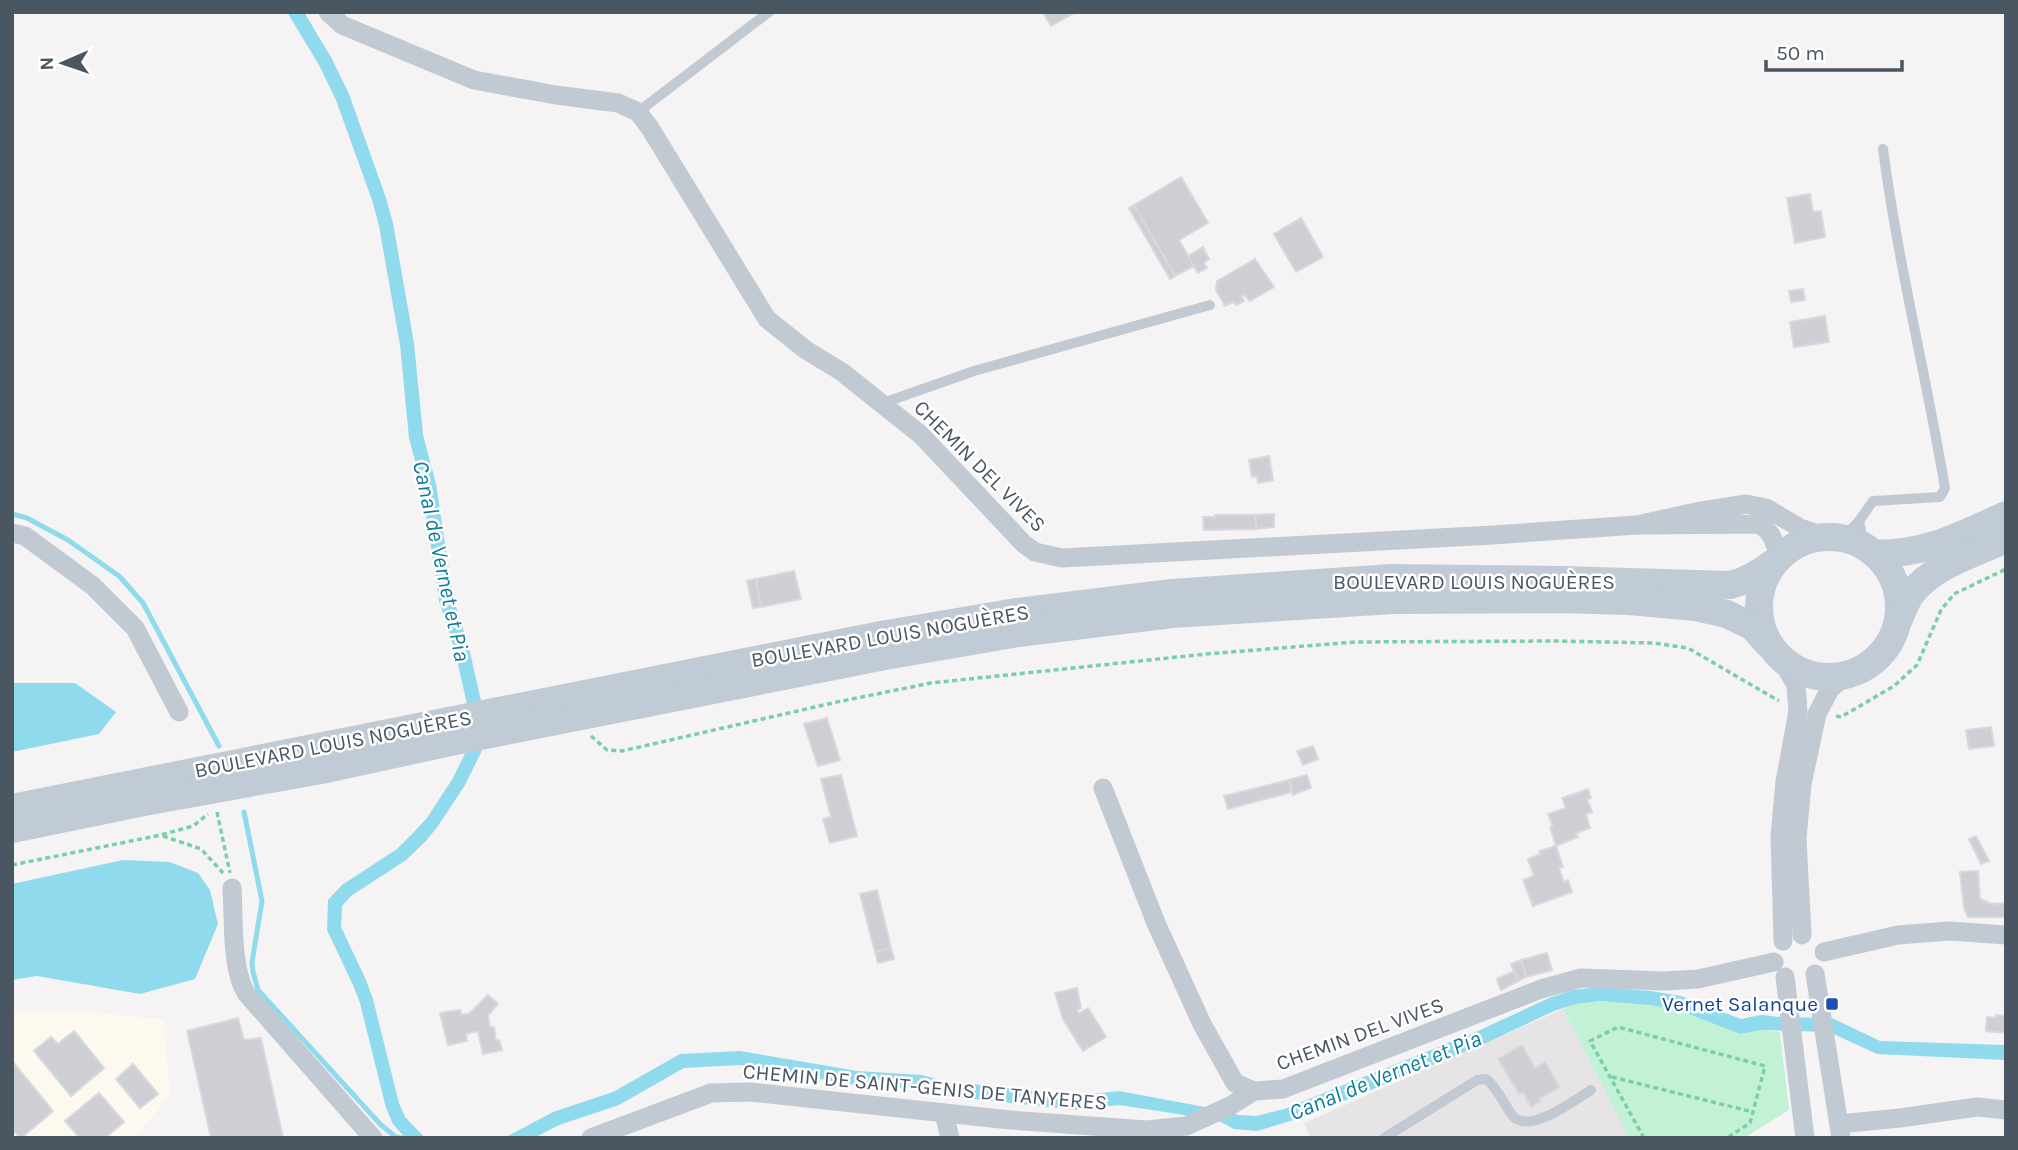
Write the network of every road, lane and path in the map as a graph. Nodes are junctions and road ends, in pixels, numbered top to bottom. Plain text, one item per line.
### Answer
1 (328, 12) edge
2 (769, 12) edge
3 (638, 112) junction
4 (1883, 149) dead end
5 (1210, 304) dead end
6 (883, 403) junction
7 (2006, 516) edge
8 (1637, 525) junction
9 (12, 533) edge
10 (1853, 539) junction
11 (2006, 539) edge
12 (1777, 559) junction
13 (2006, 569) edge
14 (1899, 618) junction
15 (1775, 652) junction
16 (1846, 676) junction
17 (178, 712) dead end
18 (1807, 712) junction
19 (504, 721) junction
20 (458, 730) junction
21 (590, 735) dead end
22 (1102, 788) dead end
23 (216, 807) dead end
24 (12, 808) edge
25 (12, 829) edge
26 (161, 835) dead end
27 (232, 886) junction
28 (1802, 935) junction
29 (2006, 935) edge
30 (1783, 941) junction
31 (1824, 952) junction
32 (1779, 970) junction
33 (1817, 983) junction
34 (1610, 1077) junction
35 (1591, 1090) dead end
36 (1254, 1091) junction
37 (2006, 1110) edge
38 (1753, 1112) junction
39 (944, 1113) junction
40 (1840, 1131) edge
41 (373, 1138) edge
42 (591, 1138) edge
43 (950, 1138) edge
44 (1384, 1138) edge
45 (1644, 1138) edge
46 (1727, 1138) edge
47 (1805, 1138) edge

1 - 3 street
2 - 3 lane
3 - 6 street, CHEMIN DEL VIVES
4 - 10 lane
5 - 6 lane
6 - 8 street, CHEMIN DEL VIVES
7 - 10 main road
8 - 10 street, CHEMIN DEL VIVES
8 - 12 street, CHEMIN DEL VIVES
9 - 17 street
10 - 12 main road
10 - 14 main road
11 - 14 main road
12 - 15 main road
12 - 19 main road, BOULEVARD LOUIS NOGUÈRES
13 - 18 path
14 - 16 main road
15 - 16 main road
15 - 18 street
15 - 19 main road, BOULEVARD LOUIS NOGUÈRES
16 - 18 street
18 - 21 path
18 - 28 street
18 - 30 street
19 - 20 main road, BOULEVARD LOUIS NOGUÈRES
20 - 24 main road, BOULEVARD LOUIS NOGUÈRES
20 - 25 main road, BOULEVARD LOUIS NOGUÈRES
22 - 36 street, CHEMIN DEL VIVES
23 - 27 path
26 - 27 path
27 - 41 street
28 - 30 street
28 - 31 street
29 - 31 street
30 - 32 street
31 - 33 street
32 - 33 street
32 - 36 street, CHEMIN DEL VIVES
32 - 47 street
33 - 40 street
34 - 38 path
34 - 38 path
34 - 45 path
35 - 44 lane
36 - 39 street, CHEMIN DE SAINT-GENIS DE TANYERES
37 - 40 street
38 - 46 path
39 - 42 street, CHEMIN DE SAINT-GENIS DE TANYERES
39 - 43 street

